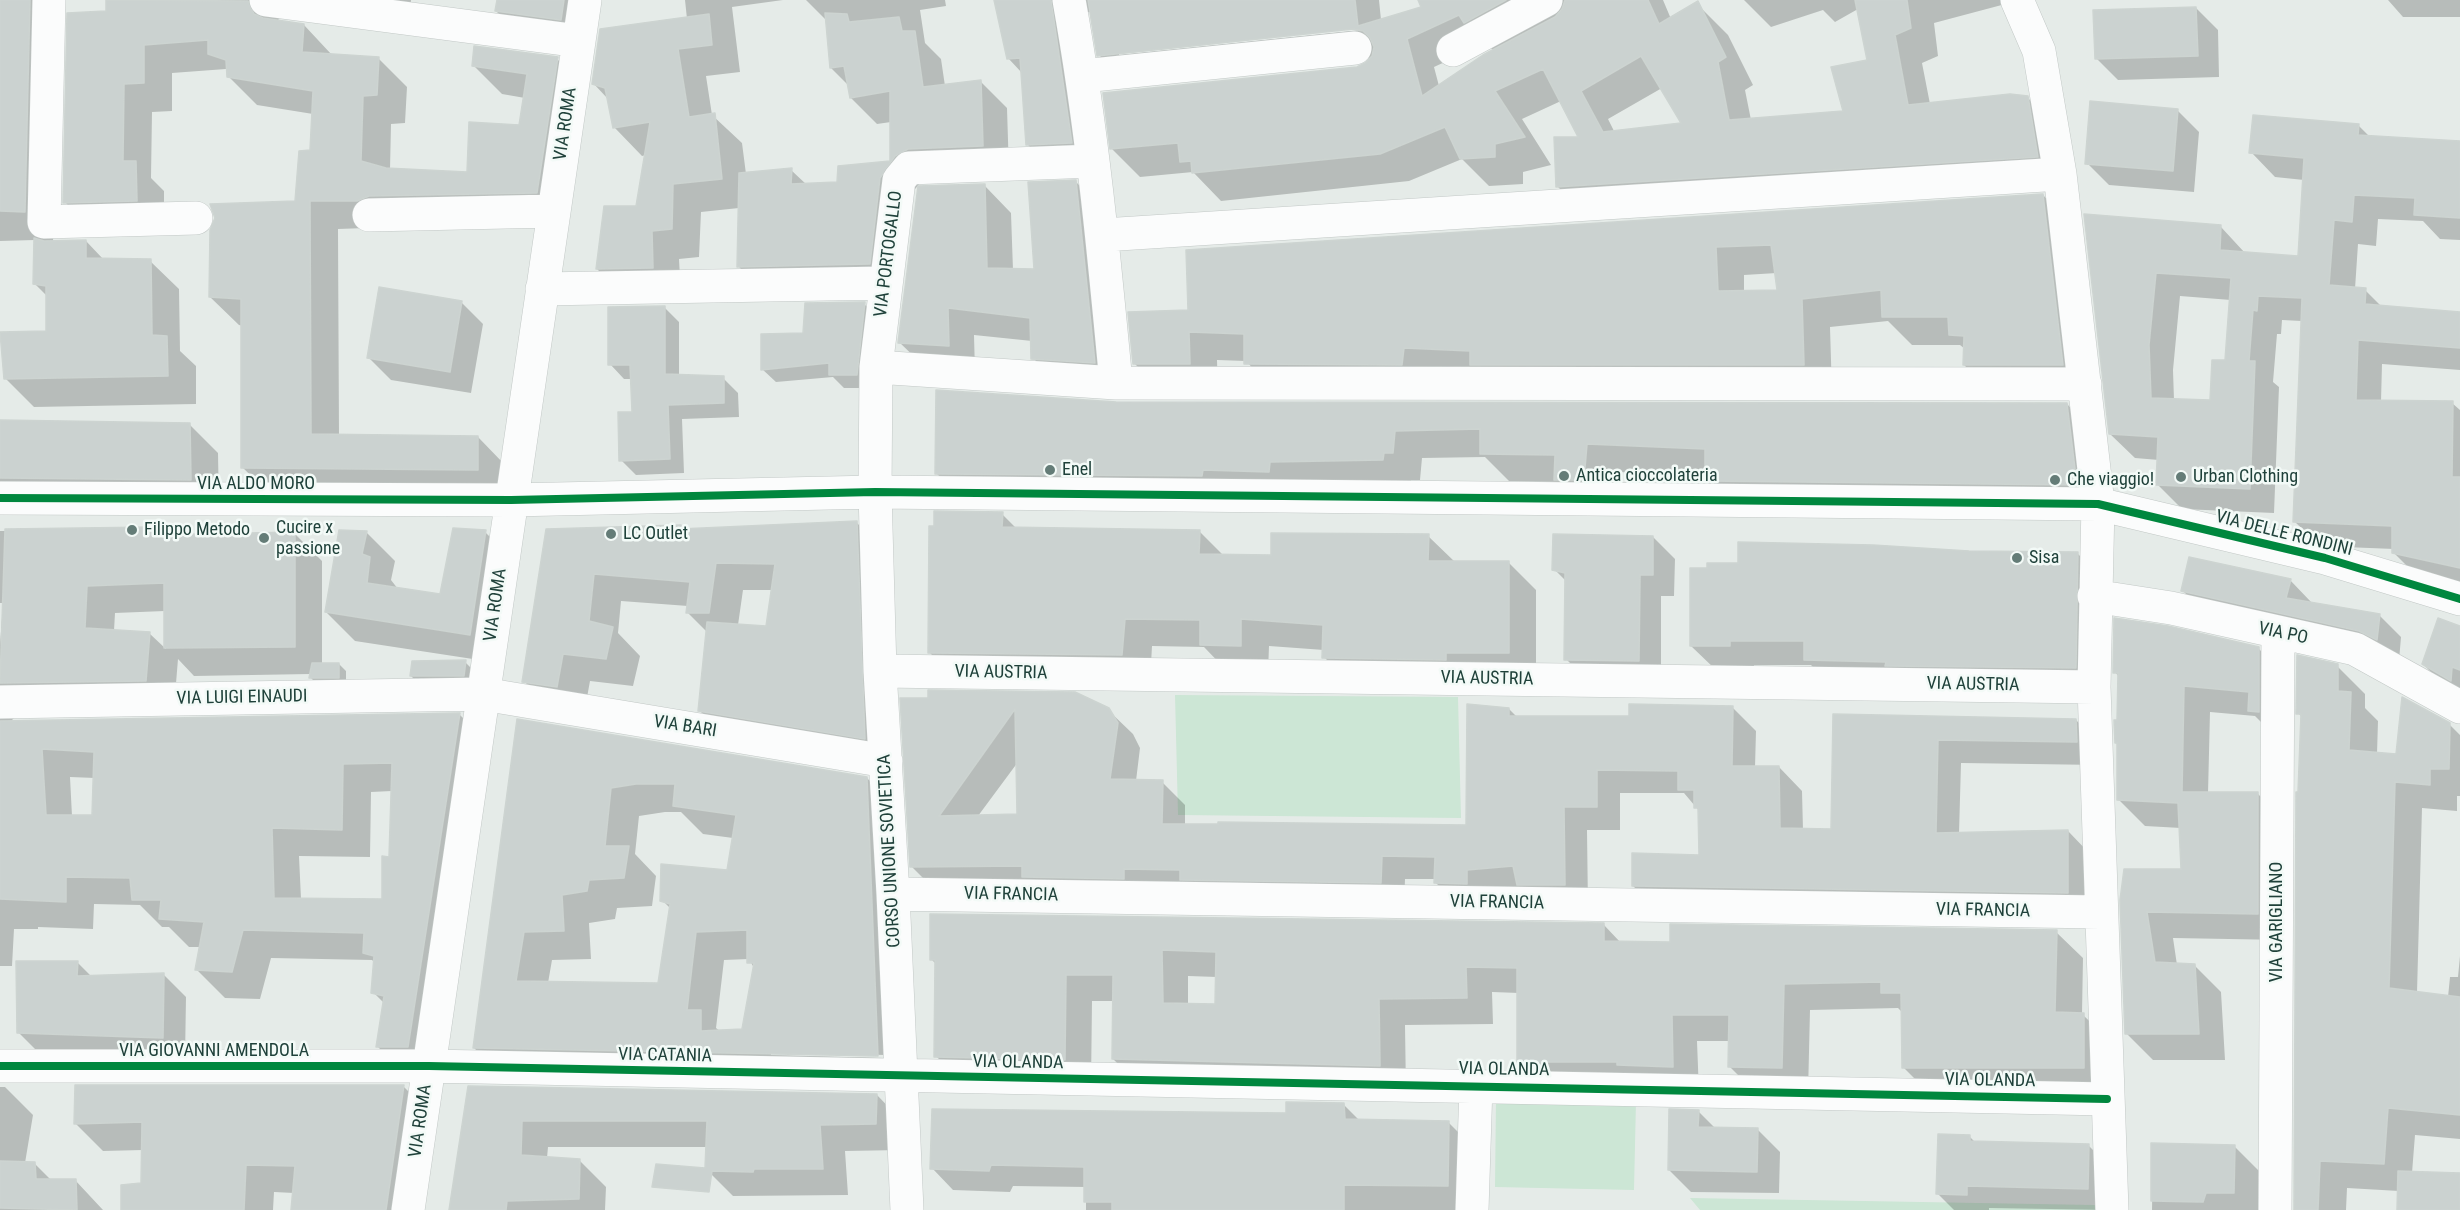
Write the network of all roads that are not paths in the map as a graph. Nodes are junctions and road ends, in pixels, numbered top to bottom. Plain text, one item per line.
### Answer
1 (49, 0) edge
2 (266, 0) edge
3 (585, 0) edge
4 (1069, 0) edge
5 (1546, 0) edge
6 (2018, 0) edge
7 (579, 41) junction
8 (1355, 48) dead end
9 (1453, 50) dead end
10 (1083, 76) junction
11 (1094, 161) junction
12 (2060, 174) junction
13 (554, 211) junction
14 (369, 215) dead end
15 (196, 218) dead end
16 (1102, 235) junction
17 (884, 284) junction
18 (543, 289) junction
19 (876, 367) junction
20 (1116, 383) junction
21 (2085, 384) junction
22 (875, 492) junction
23 (0, 498) edge
24 (511, 500) junction
25 (2098, 504) junction
26 (2094, 596) junction
27 (2460, 599) edge
28 (2278, 634) junction
29 (880, 671) junction
30 (2094, 687) junction
31 (483, 694) junction
32 (0, 702) edge
33 (2460, 707) edge
34 (886, 761) junction
35 (893, 894) junction
36 (2100, 912) junction
37 (0, 1066) edge
38 (429, 1066) junction
39 (900, 1076) junction
40 (1476, 1085) junction
41 (2108, 1099) junction
42 (408, 1210) edge
43 (907, 1210) edge
44 (1472, 1210) edge
45 (2112, 1210) edge
46 (2275, 1210) edge

1 - 15 street
2 - 7 street
3 - 7 street, VIA ROMA
4 - 10 street
5 - 9 street
6 - 12 street
7 - 13 street, VIA ROMA
8 - 10 street
10 - 11 street
11 - 16 street
11 - 17 street, VIA PORTOGALLO
12 - 16 street
12 - 21 street
13 - 14 street
13 - 18 street, VIA ROMA
16 - 20 street
17 - 18 street
17 - 19 street, VIA PORTOGALLO
18 - 24 street, VIA ROMA
19 - 20 street
19 - 22 street, VIA PORTOGALLO
20 - 21 street
21 - 25 street
22 - 24 street, VIA ALDO MORO
22 - 25 street, VIA DELLE RONDINI
22 - 29 street, CORSO UNIONE SOVIETICA
23 - 24 street, VIA ALDO MORO
24 - 31 street, VIA ROMA
25 - 26 street
25 - 27 street, VIA DELLE RONDINI
26 - 28 street, VIA PO
26 - 30 street
28 - 33 street, VIA PO
28 - 46 street, VIA GARIGLIANO
29 - 30 street, VIA AUSTRIA
29 - 34 street, CORSO UNIONE SOVIETICA
30 - 36 street
31 - 32 street, VIA LUIGI EINAUDI
31 - 34 street, VIA BARI
31 - 38 street, VIA ROMA
34 - 35 street, CORSO UNIONE SOVIETICA
35 - 36 street, VIA FRANCIA
35 - 39 street, CORSO UNIONE SOVIETICA
36 - 41 street
37 - 38 street, VIA GIOVANNI AMENDOLA
38 - 39 street, VIA CATANIA
38 - 42 street, VIA ROMA
39 - 40 street, VIA OLANDA
39 - 43 street, CORSO UNIONE SOVIETICA
40 - 41 street, VIA OLANDA
40 - 44 street
41 - 45 street

